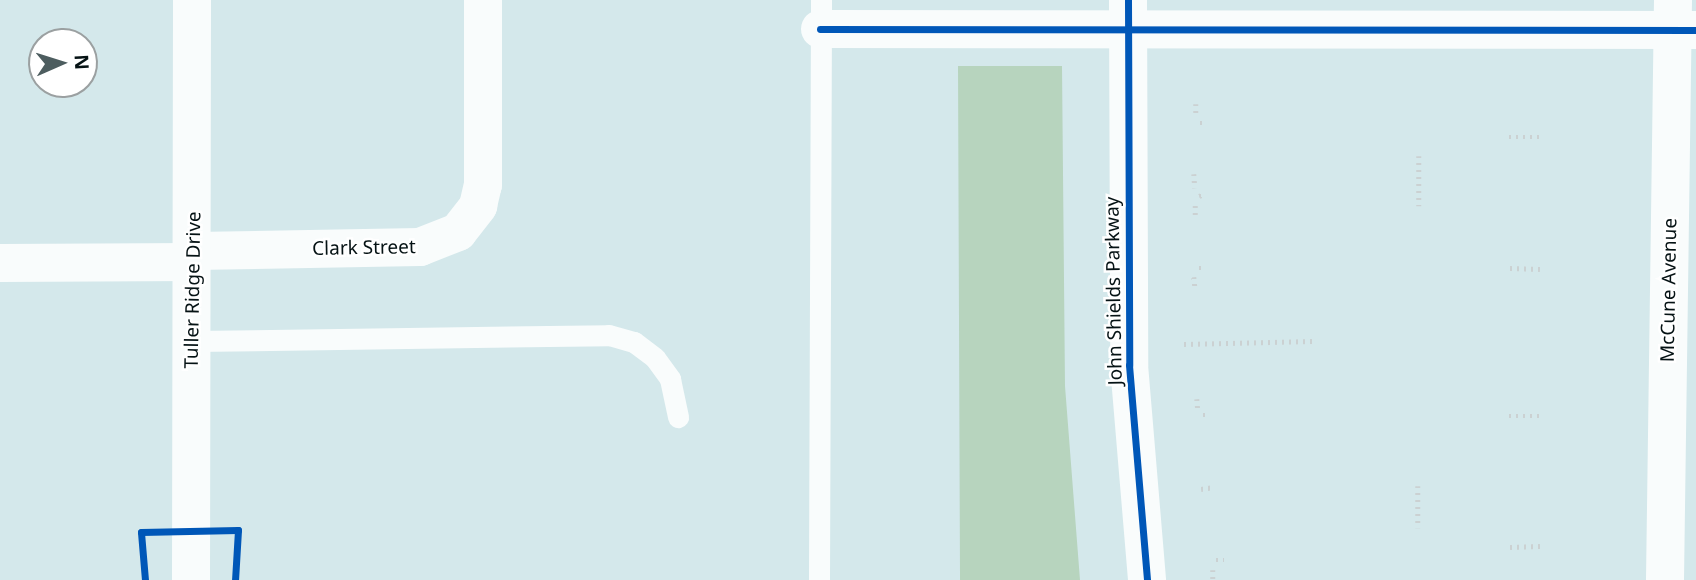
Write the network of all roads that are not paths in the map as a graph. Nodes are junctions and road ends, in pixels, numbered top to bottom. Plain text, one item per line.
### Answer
1 (192, 0) edge
2 (483, 0) edge
3 (1128, 14) edge
4 (820, 15) edge
5 (1680, 20) edge
6 (194, 257) junction
7 (0, 263) edge
8 (193, 341) junction
9 (678, 416) dead end
10 (191, 580) edge
11 (819, 580) edge
12 (1147, 580) edge
13 (1665, 580) edge

1 - 6 street, Tuller Ridge Drive
2 - 6 street, Clark Street
3 - 4 street
3 - 5 street
3 - 12 street, John Shields Parkway
4 - 11 lane
5 - 13 street, McCune Avenue
6 - 7 street, Clark Street
6 - 8 street, Tuller Ridge Drive
8 - 9 lane
8 - 10 street, Tuller Ridge Drive

